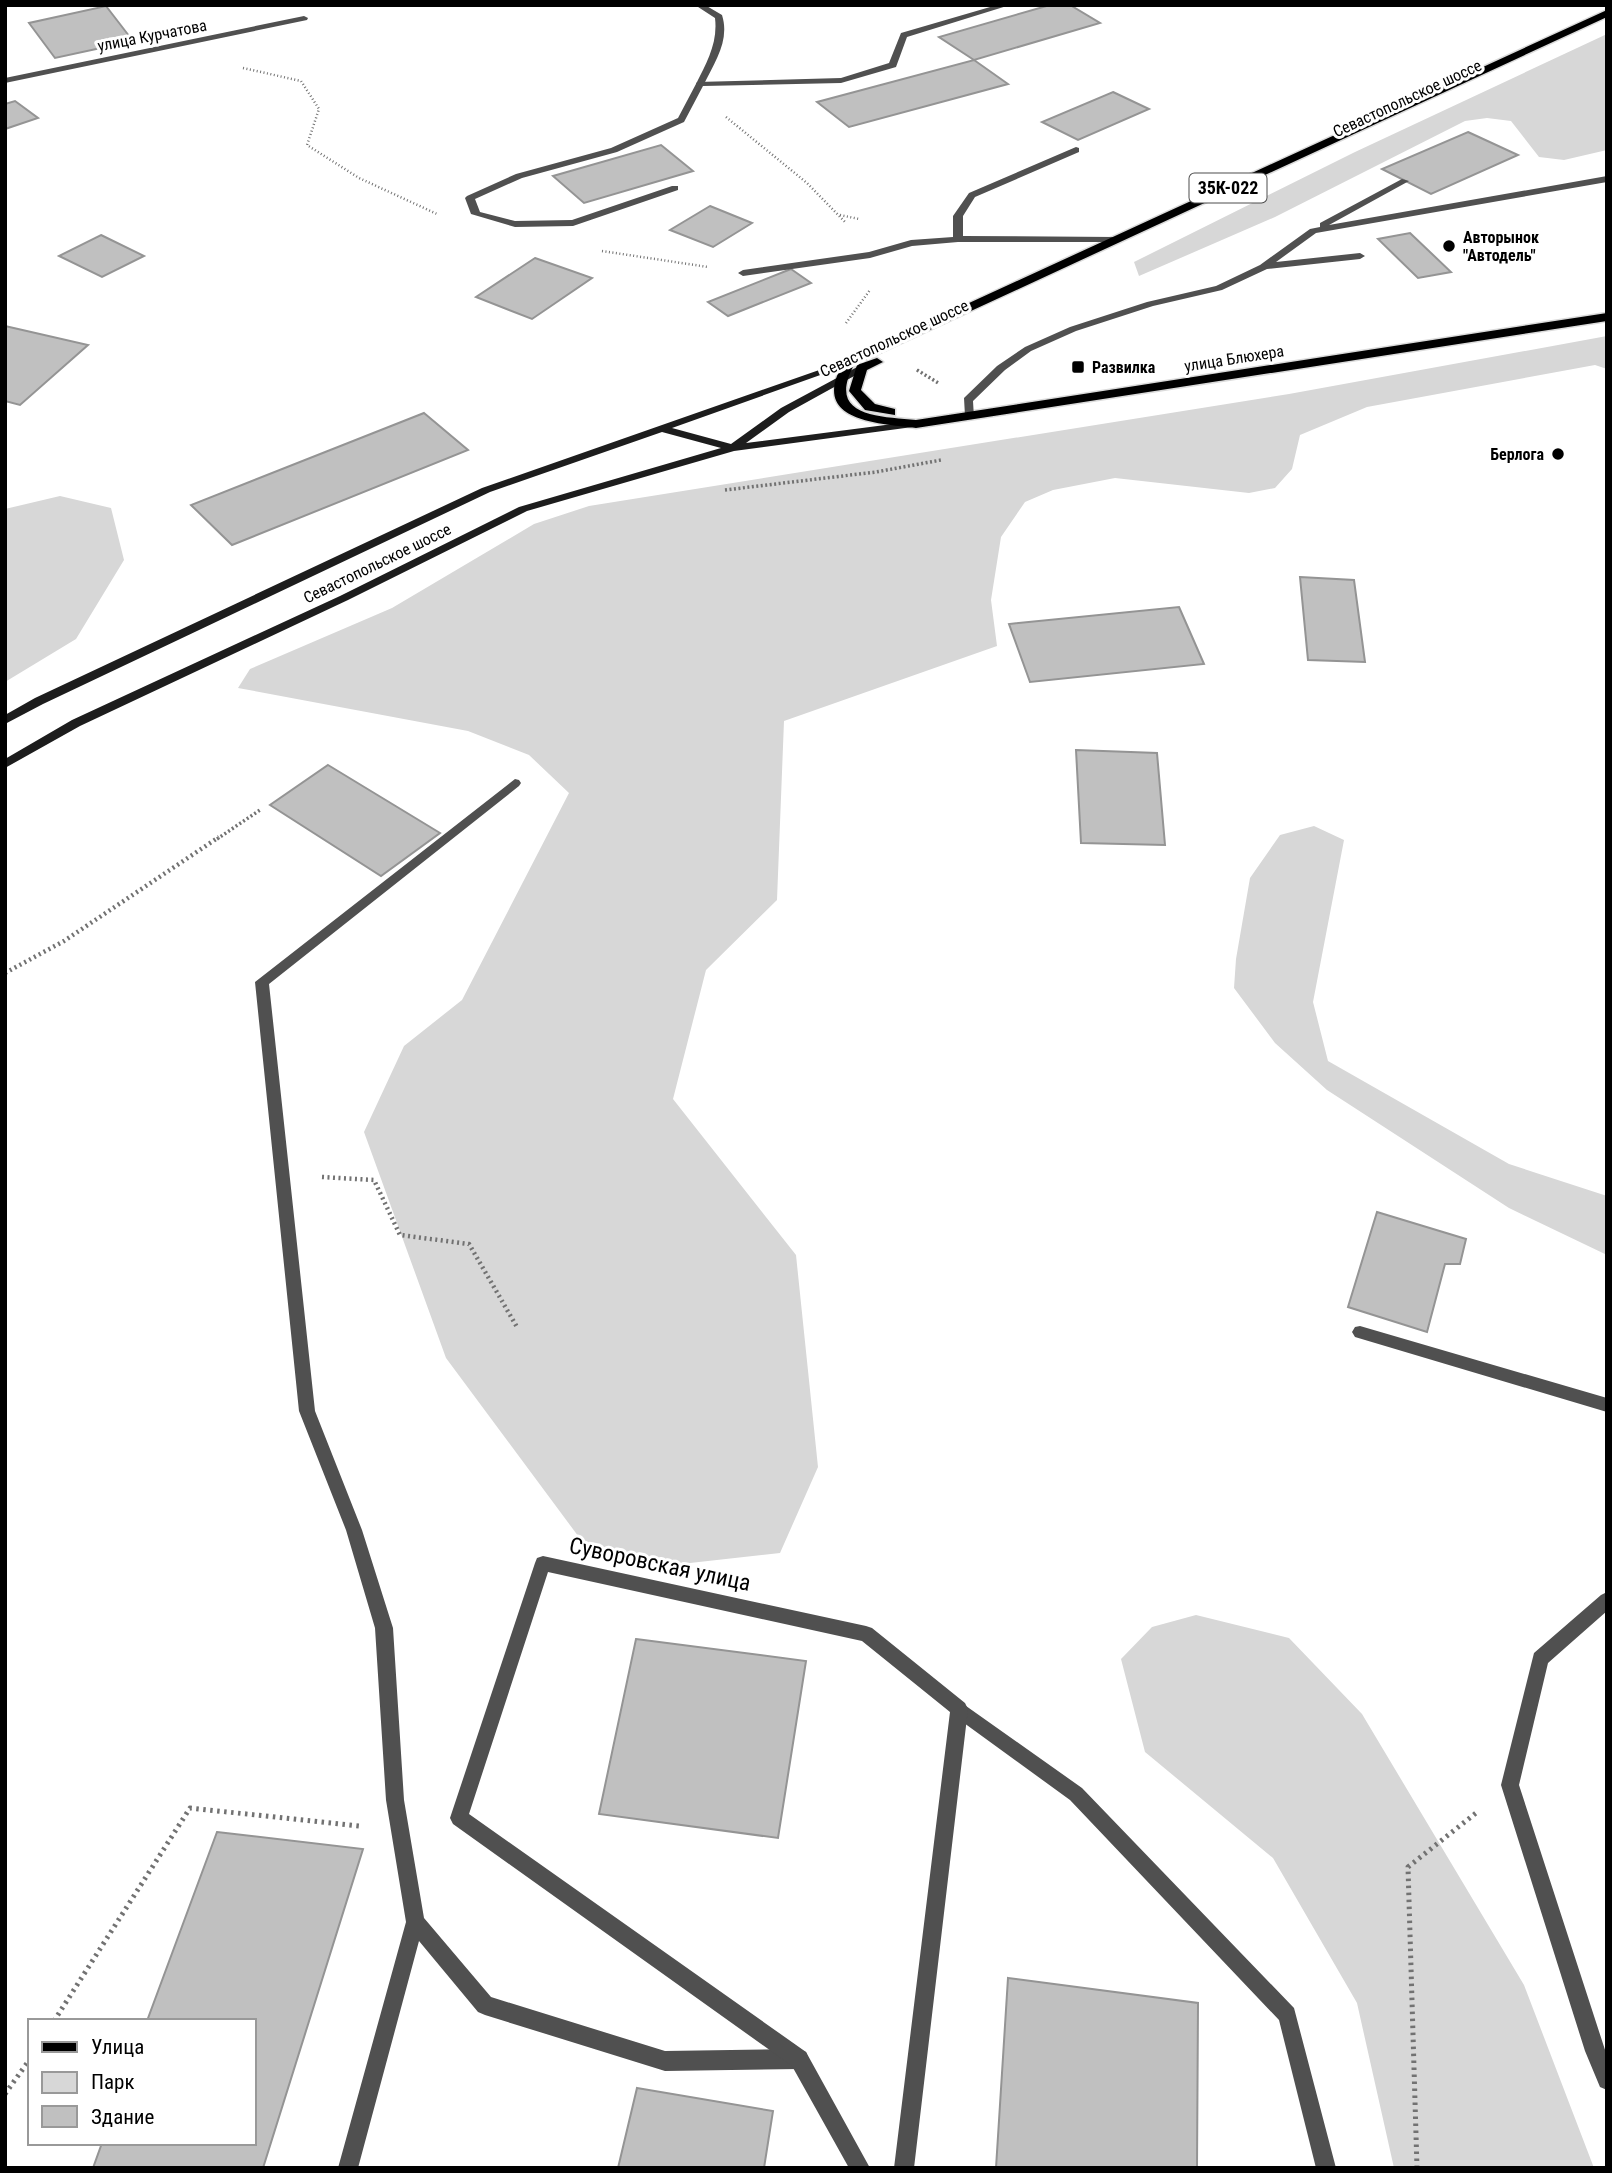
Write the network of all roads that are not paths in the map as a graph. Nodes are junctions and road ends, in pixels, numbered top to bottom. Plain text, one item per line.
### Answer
1 (699, 5) edge
2 (1006, 5) edge
3 (1607, 13) edge
4 (304, 18) dead end
5 (1607, 22) edge
6 (5, 80) edge
7 (700, 83) junction
8 (1076, 150) dead end
9 (1607, 179) edge
10 (1405, 181) dead end
11 (675, 188) dead end
12 (1313, 231) junction
13 (958, 239) junction
14 (1115, 240) junction
15 (1360, 256) dead end
16 (1264, 267) junction
17 (743, 273) road end
18 (1607, 317) edge
19 (855, 366) junction
20 (841, 379) junction
21 (971, 416) junction
22 (945, 420) junction
23 (916, 424) junction
24 (659, 428) junction
25 (733, 448) junction
26 (5, 720) edge
27 (5, 764) edge
28 (515, 783) dead end
29 (1360, 1332) dead end
30 (1607, 1405) edge
31 (1607, 1600) edge
32 (959, 1709) junction
33 (415, 1922) junction
34 (799, 2059) junction
35 (1607, 2080) edge
36 (348, 2168) edge
37 (860, 2168) edge
38 (904, 2168) edge
39 (1326, 2168) edge

1 - 7 street
2 - 7 street
3 - 14 main road, Севастопольское шоссе / 35К-022
4 - 6 street, улица Курчатова
5 - 19 main road, Севастопольское шоссе / 35К-022
7 - 11 street
8 - 13 street
9 - 12 street
10 - 12 street
12 - 16 street
13 - 14 street
13 - 17 street
14 - 19 main road, Севастопольское шоссе / 35К-022
15 - 16 street
16 - 21 street
18 - 21 main road, улица Блюхера
19 - 20 main road
19 - 22 main road
19 - 24 main road, Севастопольское шоссе / 35К-022
20 - 23 main road
20 - 25 main road, Севастопольское шоссе
21 - 22 main road, улица Блюхера
22 - 23 main road, улица Блюхера
23 - 25 main road, улица Блюхера
24 - 25 main road, улица Блюхера
24 - 26 main road, Севастопольское шоссе / 35К-022
25 - 27 main road, Севастопольское шоссе
28 - 33 street
29 - 30 street
31 - 35 street
32 - 34 street, Суворовская улица
32 - 38 street
32 - 39 street
33 - 34 street
33 - 36 street
34 - 37 street, Суворовская улица

